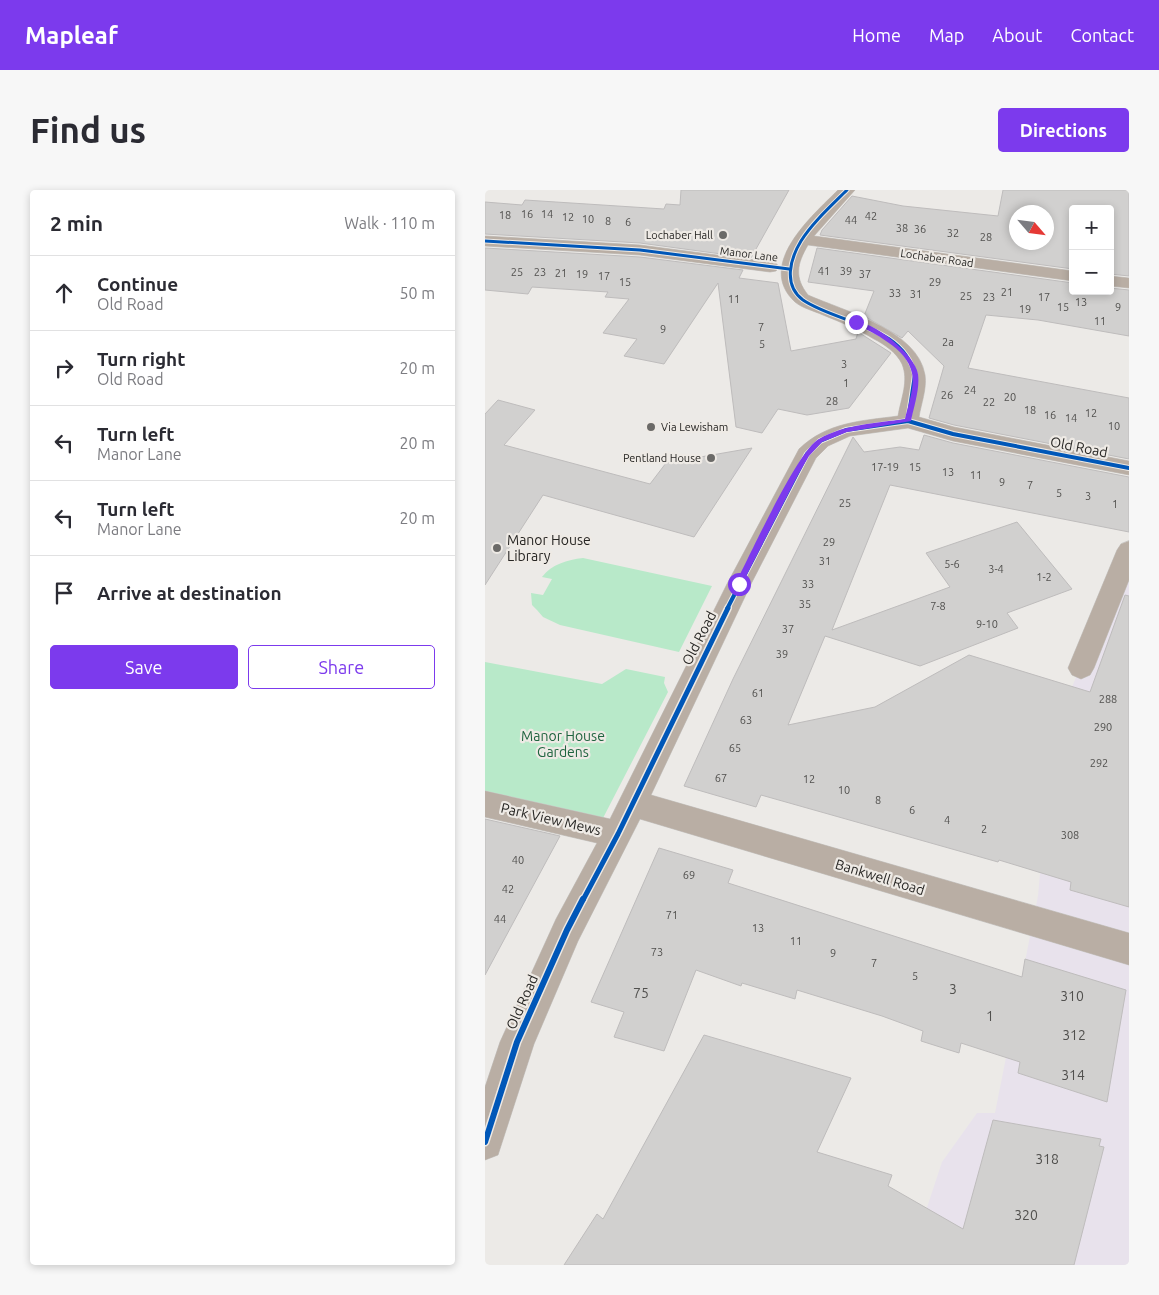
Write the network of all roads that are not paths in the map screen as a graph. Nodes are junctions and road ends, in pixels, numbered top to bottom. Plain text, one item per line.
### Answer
1 (847, 190) edge
2 (802, 239) junction
3 (485, 241) edge
4 (770, 267) dead end
5 (1069, 275) edge
6 (1114, 281) edge
7 (1129, 283) edge
8 (908, 421) junction
9 (1129, 468) edge
10 (1129, 550) edge
11 (1081, 668) dead end
12 (632, 803) junction
13 (485, 804) edge
14 (618, 834) junction
15 (1129, 949) edge
16 (485, 1142) edge

1 - 2 street
2 - 5 street, Lochaber Road
2 - 8 street, Manor Lane
3 - 4 street, Manor Lane
6 - 7 street
8 - 9 street, Old Road
8 - 12 street, Old Road
10 - 11 street
12 - 14 street, Old Road
12 - 15 street, Bankwell Road
13 - 14 street, Park View Mews
14 - 16 street, Old Road

